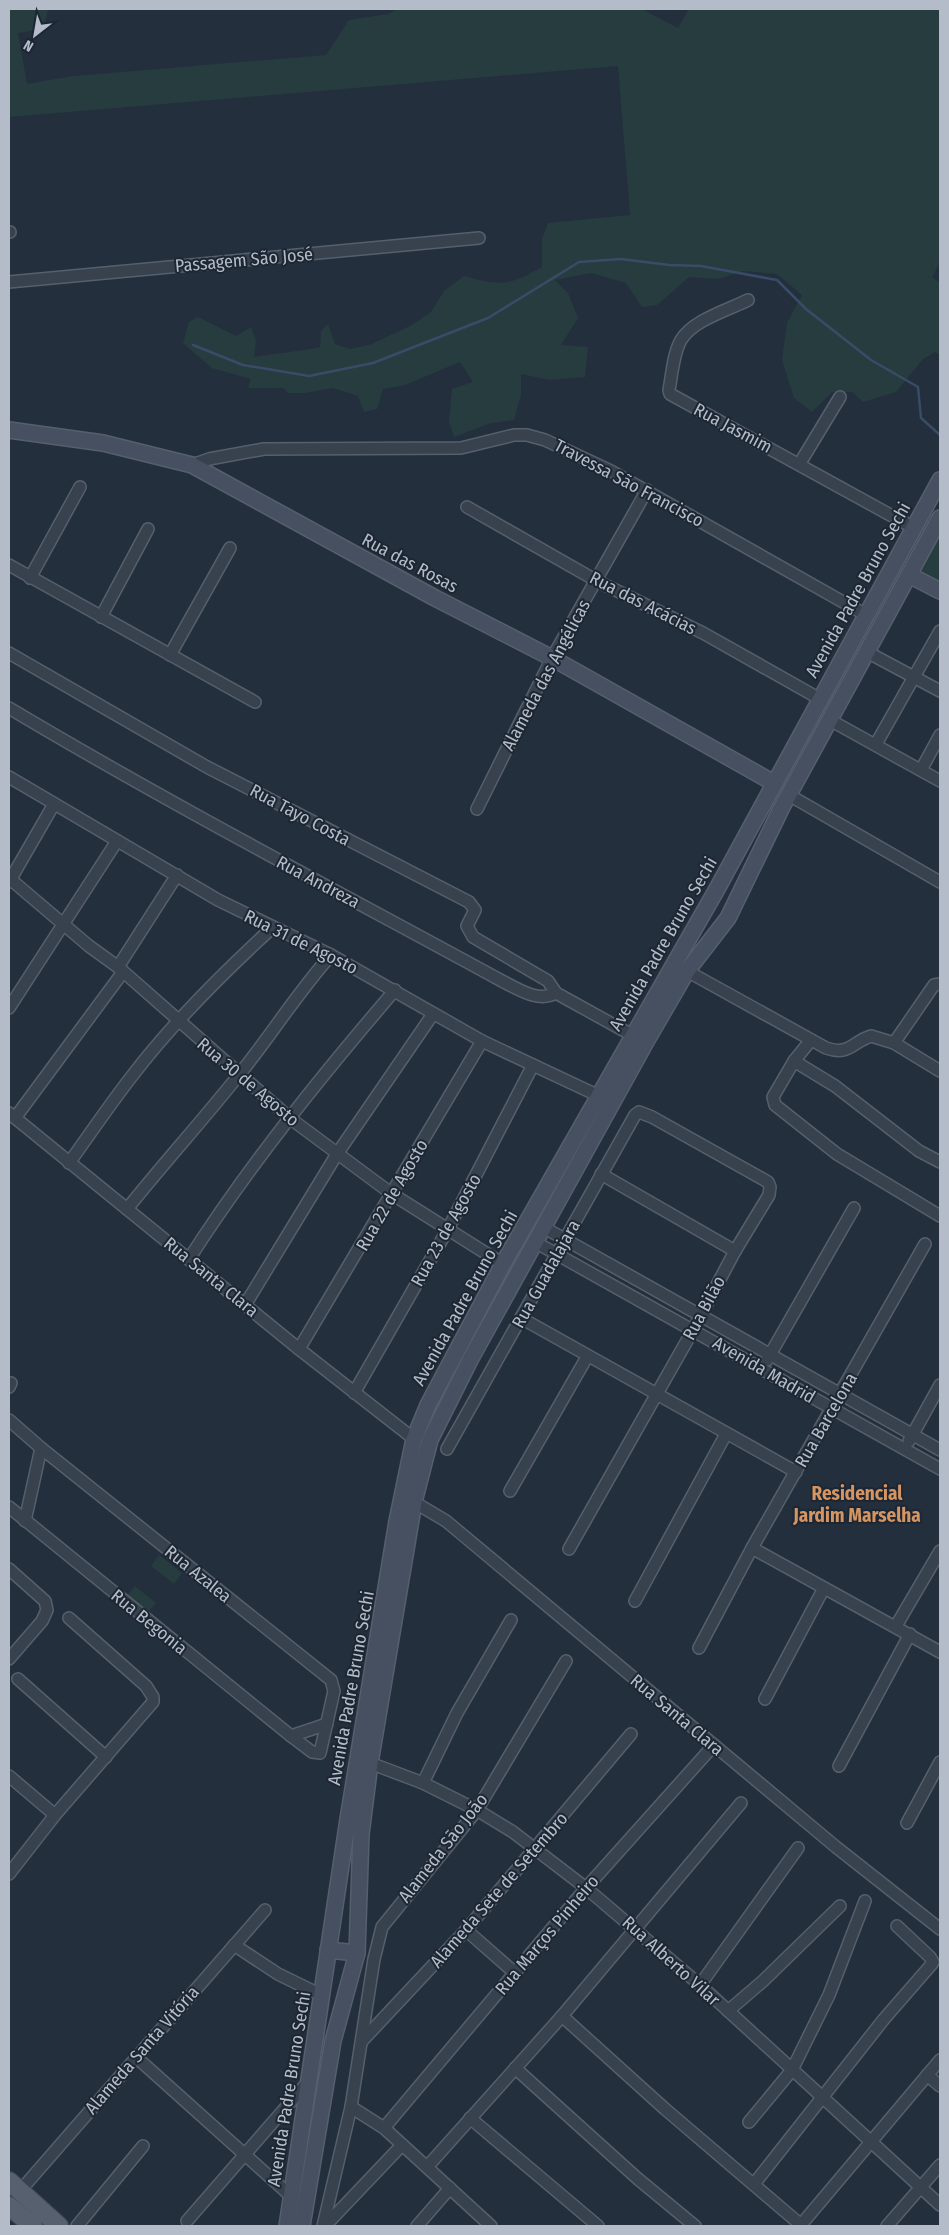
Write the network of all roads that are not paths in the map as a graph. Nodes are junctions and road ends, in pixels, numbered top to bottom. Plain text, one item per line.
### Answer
1 (479, 238) dead end
2 (9, 282) edge
3 (748, 300) dead end
4 (840, 397) dead end
5 (9, 430) edge
6 (800, 464) junction
7 (192, 465) junction
8 (940, 480) edge
9 (80, 487) dead end
10 (647, 490) junction
11 (467, 507) dead end
12 (940, 518) edge
13 (914, 528) junction
14 (148, 529) dead end
15 (230, 548) dead end
16 (9, 565) edge
17 (909, 575) junction
18 (30, 578) junction
19 (597, 581) junction
20 (940, 591) edge
21 (866, 615) junction
22 (101, 617) junction
23 (940, 631) edge
24 (867, 652) junction
25 (9, 654) edge
26 (170, 655) junction
27 (552, 658) junction
28 (916, 677) junction
29 (940, 691) edge
30 (820, 699) junction
31 (255, 702) dead end
32 (9, 708) edge
33 (830, 720) junction
34 (940, 735) edge
35 (876, 744) junction
36 (921, 770) junction
37 (9, 776) edge
38 (940, 781) edge
39 (774, 783) junction
40 (789, 795) junction
41 (54, 804) junction
42 (477, 809) dead end
43 (117, 841) junction
44 (177, 875) junction
45 (9, 880) edge
46 (940, 882) edge
47 (717, 889) junction
48 (734, 905) junction
49 (703, 910) junction
50 (62, 924) junction
51 (722, 926) junction
52 (273, 927) junction
53 (331, 955) junction
54 (120, 970) junction
55 (687, 971) junction
56 (940, 984) edge
57 (395, 990) junction
58 (556, 993) junction
59 (9, 1008) edge
60 (433, 1014) junction
61 (179, 1022) junction
62 (632, 1035) junction
63 (812, 1040) junction
64 (482, 1041) junction
65 (894, 1043) junction
66 (794, 1061) junction
67 (533, 1065) junction
68 (940, 1071) edge
69 (239, 1076) junction
70 (599, 1096) junction
71 (12, 1116) edge
72 (652, 1117) joint
73 (291, 1119) junction
74 (337, 1154) junction
75 (940, 1162) edge
76 (69, 1163) junction
77 (602, 1174) junction
78 (392, 1194) junction
79 (854, 1208) dead end
80 (127, 1209) junction
81 (940, 1216) edge
82 (543, 1227) junction
83 (448, 1229) junction
84 (565, 1239) junction
85 (535, 1242) junction
86 (925, 1244) dead end
87 (735, 1251) junction
88 (556, 1254) junction
89 (189, 1259) junction
90 (503, 1264) junction
91 (245, 1305) junction
92 (700, 1316) junction
93 (522, 1318) junction
94 (694, 1330) junction
95 (299, 1349) junction
96 (770, 1355) junction
97 (587, 1357) junction
98 (762, 1368) junction
99 (940, 1385) edge
100 (354, 1393) junction
101 (655, 1394) junction
102 (840, 1395) junction
103 (833, 1409) junction
104 (9, 1420) edge
105 (726, 1434) junction
106 (912, 1434) junction
107 (414, 1439) junction
108 (41, 1448) junction
109 (446, 1449) dead end
110 (904, 1449) junction
111 (940, 1450) edge
112 (940, 1469) edge
113 (796, 1472) junction
114 (510, 1491) dead end
115 (414, 1502) junction
116 (9, 1507) edge
117 (25, 1521) junction
118 (752, 1548) junction
119 (569, 1549) dead end
120 (939, 1556) edge
121 (9, 1569) edge
122 (824, 1588) junction
123 (635, 1600) dead end
124 (68, 1618) dead end
125 (511, 1620) dead end
126 (896, 1626) junction
127 (910, 1634) junction
128 (699, 1648) dead end
129 (940, 1652) edge
130 (9, 1659) edge
131 (566, 1661) dead end
132 (18, 1680) dead end
133 (765, 1699) dead end
134 (327, 1724) junction
135 (631, 1734) dead end
136 (290, 1736) junction
137 (714, 1745) junction
138 (322, 1751) joint
139 (106, 1757) junction
140 (940, 1762) edge
141 (370, 1763) junction
142 (839, 1766) dead end
143 (9, 1776) edge
144 (423, 1783) junction
145 (740, 1803) dead end
146 (477, 1810) junction
147 (55, 1815) junction
148 (907, 1823) dead end
149 (798, 1848) dead end
150 (536, 1849) junction
151 (9, 1874) edge
152 (586, 1888) junction
153 (865, 1901) dead end
154 (840, 1906) dead end
155 (265, 1910) dead end
156 (897, 1926) dead end
157 (635, 1928) junction
158 (940, 1929) edge
159 (466, 1930) junction
160 (234, 1945) junction
161 (328, 1950) junction
162 (357, 1953) junction
163 (515, 1973) junction
164 (700, 1985) junction
165 (323, 1996) junction
166 (728, 2011) junction
167 (562, 2016) junction
168 (362, 2041) junction
169 (136, 2057) junction
170 (940, 2060) edge
171 (515, 2068) junction
172 (792, 2070) junction
173 (928, 2076) junction
174 (307, 2083) junction
175 (940, 2086) edge
176 (822, 2098) junction
177 (351, 2107) junction
178 (470, 2118) junction
179 (749, 2122) dead end
180 (384, 2128) junction
181 (871, 2143) junction
182 (402, 2145) junction
183 (143, 2146) dead end
184 (245, 2155) junction
185 (940, 2165) edge
186 (427, 2167) junction
187 (754, 2184) junction
188 (921, 2186) junction
189 (13, 2188) edge
190 (450, 2188) junction
191 (292, 2197) junction
192 (940, 2205) edge
193 (9, 2206) edge
194 (288, 2220) edge
195 (187, 2221) dead end
196 (32, 2226) edge
197 (59, 2226) edge
198 (77, 2226) edge
199 (277, 2226) edge
200 (302, 2226) edge
201 (324, 2226) edge
202 (417, 2226) edge
203 (491, 2226) edge
204 (598, 2226) edge
205 (695, 2226) edge
206 (801, 2226) edge
207 (887, 2226) edge

1 - 2 street, Passagem São José
3 - 6 street, Rua Jasmim
4 - 6 street
5 - 7 main road, Rua das Rosas
6 - 13 street, Rua Jasmim
7 - 10 street, Travessa São Francisco
7 - 27 main road, Rua das Rosas
8 - 13 main road, Avenida Padre Bruno Sechi
9 - 18 street
10 - 19 street, Alameda das Angélicas
10 - 21 street, Travessa São Francisco
11 - 19 street, Rua das Acácias
12 - 17 main road, Avenida Padre Bruno Sechi
13 - 21 main road, Avenida Padre Bruno Sechi
14 - 22 street
15 - 26 street
16 - 18 street
17 - 20 main road
17 - 24 main road, Avenida Padre Bruno Sechi
18 - 22 street
19 - 27 street, Alameda das Angélicas
19 - 30 street, Rua das Acácias
21 - 30 main road, Avenida Padre Bruno Sechi
22 - 26 street
23 - 28 street
24 - 28 street
24 - 33 main road, Avenida Padre Bruno Sechi
25 - 58 street, Rua Tayo Costa
26 - 31 street
27 - 39 main road, Rua das Rosas
27 - 42 street, Alameda das Angélicas
28 - 29 street
28 - 35 street
30 - 39 main road, Avenida Padre Bruno Sechi
32 - 58 street, Rua Andreza
33 - 35 street
33 - 40 main road, Avenida Padre Bruno Sechi
34 - 36 street
35 - 36 street
36 - 38 street
37 - 41 street, Rua 31 de Agosto
39 - 47 main road, Avenida Padre Bruno Sechi
40 - 46 street
40 - 48 main road, Avenida Padre Bruno Sechi
41 - 43 street, Rua 31 de Agosto
41 - 45 street
43 - 44 street, Rua 31 de Agosto
43 - 50 street
44 - 52 street, Rua 31 de Agosto
44 - 54 street
45 - 50 street, Rua 30 de Agosto
47 - 48 main road
47 - 49 main road, Avenida Padre Bruno Sechi
48 - 51 main road, Avenida Padre Bruno Sechi
49 - 51 main road
49 - 62 main road, Avenida Padre Bruno Sechi
50 - 54 street, Rua 30 de Agosto
50 - 59 street
51 - 55 main road, Avenida Padre Bruno Sechi
52 - 53 street, Rua 31 de Agosto
52 - 61 street
53 - 57 street, Rua 31 de Agosto
53 - 69 street
54 - 61 street, Rua 30 de Agosto
54 - 71 street
55 - 63 street
55 - 82 main road, Avenida Padre Bruno Sechi
56 - 65 street
57 - 60 street, Rua 31 de Agosto
57 - 73 street
58 - 62 street
60 - 64 street, Rua 31 de Agosto
60 - 74 street
61 - 69 street, Rua 30 de Agosto
61 - 76 street
62 - 70 main road, Avenida Padre Bruno Sechi
63 - 65 street
63 - 66 street
64 - 67 street, Rua 31 de Agosto
64 - 78 street, Rua 22 de Agosto
65 - 68 street
66 - 75 street
66 - 81 street
67 - 70 street, Rua 31 de Agosto
67 - 83 street, Rua 23 de Agosto
69 - 73 street, Rua 30 de Agosto
69 - 80 street
70 - 90 main road, Avenida Padre Bruno Sechi
71 - 76 street, Rua Santa Clara
72 - 77 street, Rua Guadalajara
72 - 87 street, Rua Bilão
73 - 74 street, Rua 30 de Agosto
73 - 89 street
74 - 78 street, Rua 30 de Agosto
74 - 91 street
76 - 80 street, Rua Santa Clara
77 - 84 street, Rua Guadalajara
77 - 87 street
78 - 83 street, Rua 30 de Agosto
78 - 95 street, Rua 22 de Agosto
79 - 96 street
80 - 89 street, Rua Santa Clara
82 - 84 street, Avenida Madrid
82 - 85 main road, Avenida Padre Bruno Sechi
83 - 90 street, Rua 30 de Agosto
83 - 100 street, Rua 23 de Agosto
84 - 88 street, Rua Guadalajara
84 - 92 street, Avenida Madrid
85 - 88 street, Avenida Madrid
85 - 115 main road, Avenida Padre Bruno Sechi
86 - 102 street, Rua Barcelona
87 - 92 street, Rua Bilão
88 - 93 street, Rua Guadalajara
88 - 94 street, Avenida Madrid
89 - 91 street, Rua Santa Clara
90 - 107 main road, Avenida Padre Bruno Sechi
91 - 95 street, Rua Santa Clara
92 - 94 street, Rua Bilão
92 - 96 street, Avenida Madrid
93 - 97 street
93 - 109 street, Rua Guadalajara
94 - 98 street, Avenida Madrid
94 - 101 street, Rua Bilão
95 - 100 street, Rua Santa Clara
96 - 98 street
96 - 102 street, Avenida Madrid
97 - 101 street
97 - 114 street
98 - 103 street, Avenida Madrid
99 - 106 street
100 - 107 street, Rua Santa Clara
101 - 105 street
101 - 119 street, Rua Bilão
102 - 103 street, Rua Barcelona
102 - 106 street, Avenida Madrid
103 - 110 street, Avenida Madrid
103 - 113 street, Rua Barcelona
104 - 108 street, Rua Azalea
105 - 113 street
105 - 123 street
106 - 110 street
106 - 111 street, Avenida Madrid
107 - 161 main road, Avenida Padre Bruno Sechi
108 - 117 street
108 - 134 street, Rua Azalea
110 - 112 street, Avenida Madrid
113 - 118 street, Rua Barcelona
115 - 137 street, Rua Santa Clara
115 - 141 main road, Avenida Padre Bruno Sechi
116 - 117 street, Rua Begonia
117 - 136 street, Rua Begonia
118 - 122 street
118 - 128 street, Rua Barcelona
120 - 126 street
121 - 130 street
122 - 126 street
122 - 133 street
124 - 139 street
125 - 144 street
126 - 127 street
127 - 129 street
127 - 142 street
131 - 146 street, Alameda São João
132 - 139 street
134 - 136 street
134 - 138 street, Rua Azalea
135 - 150 street, Alameda Sete de Setembro
136 - 138 street, Rua Begonia
137 - 152 street, Rua Marços Pinheiro
137 - 158 street, Rua Santa Clara
139 - 147 street
140 - 148 street
141 - 144 street, Rua Alberto Vilar
141 - 162 main road, Avenida Padre Bruno Sechi
143 - 147 street
144 - 146 street, Rua Alberto Vilar
145 - 157 street
146 - 150 street, Rua Alberto Vilar
146 - 168 street, Alameda São João
147 - 151 street
149 - 164 street
150 - 152 street, Rua Alberto Vilar
150 - 159 street, Alameda Sete de Setembro
152 - 157 street, Rua Alberto Vilar
152 - 163 street, Rua Marços Pinheiro
153 - 172 street
154 - 166 street
155 - 160 street, Alameda Santa Vitória
156 - 176 street
157 - 164 street, Rua Alberto Vilar
157 - 167 street
159 - 163 street
159 - 168 street, Alameda Sete de Setembro
160 - 165 street
160 - 169 street, Alameda Santa Vitória
161 - 162 main road
161 - 165 main road, Avenida Padre Bruno Sechi
162 - 200 main road, Avenida Padre Bruno Sechi
163 - 180 street, Rua Marços Pinheiro
164 - 166 street, Rua Alberto Vilar
165 - 174 main road, Avenida Padre Bruno Sechi
166 - 172 street, Rua Alberto Vilar
167 - 171 street
167 - 187 street
168 - 177 street, Alameda São João
169 - 184 street
169 - 189 street, Alameda Santa Vitória
170 - 173 street
171 - 178 street
171 - 205 street
172 - 176 street, Rua Alberto Vilar
172 - 179 street
173 - 175 street
173 - 181 street
174 - 184 street
174 - 191 main road, Avenida Padre Bruno Sechi
176 - 181 street, Rua Alberto Vilar
176 - 187 street
177 - 180 street
177 - 201 street, Alameda São João
178 - 186 street
178 - 204 street
180 - 182 street
181 - 188 street, Rua Alberto Vilar
181 - 206 street
182 - 186 street
182 - 201 street
183 - 198 street
184 - 191 street
184 - 195 street
185 - 188 street
186 - 190 street
187 - 206 street
188 - 192 street, Rua Alberto Vilar
188 - 207 street
189 - 197 main road
190 - 202 street
190 - 203 street
191 - 194 main road, Avenida Padre Bruno Sechi
193 - 196 main road
194 - 199 street

